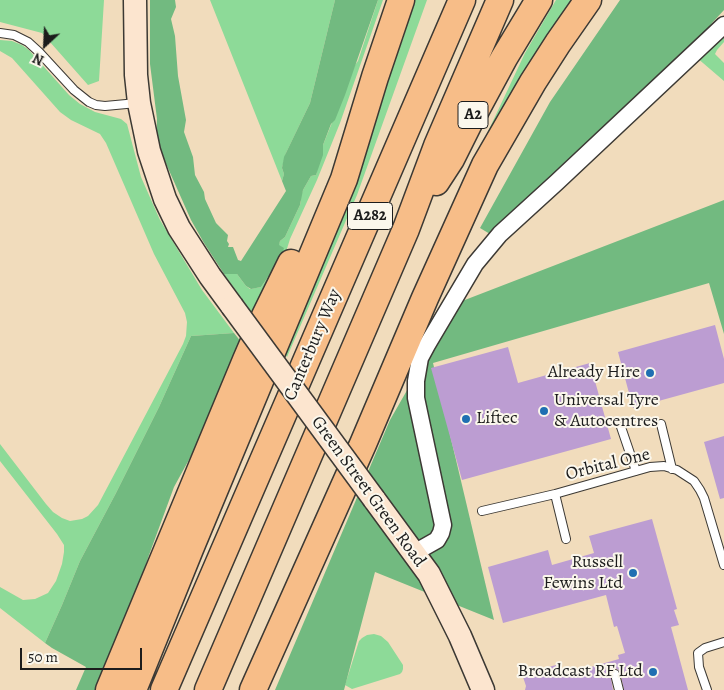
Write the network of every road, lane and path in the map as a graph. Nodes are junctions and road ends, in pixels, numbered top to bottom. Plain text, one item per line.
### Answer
1 (135, 0) edge
2 (400, 0) edge
3 (462, 0) edge
4 (500, 0) edge
5 (539, 0) edge
6 (588, 0) edge
7 (724, 25) edge
8 (0, 33) edge
9 (375, 77) junction
10 (139, 103) junction
11 (406, 229) junction
12 (661, 424) dead end
13 (621, 427) dead end
14 (672, 469) junction
15 (636, 471) junction
16 (555, 494) junction
17 (482, 511) dead end
18 (566, 539) dead end
19 (414, 553) junction
20 (724, 563) edge
21 (724, 642) edge
22 (615, 674) dead end
23 (109, 690) edge
24 (133, 690) edge
25 (164, 690) edge
26 (208, 690) edge
27 (253, 690) edge
28 (483, 690) edge
29 (619, 690) edge
30 (707, 690) edge

1 - 10 main road, Green Street Green Road
2 - 9 highway
3 - 25 highway, Canterbury Way / A282
4 - 11 highway, A282
5 - 11 highway, A2
6 - 27 highway
7 - 19 street
8 - 10 lane
9 - 23 highway
9 - 24 highway
10 - 19 main road, Green Street Green Road, bridge
11 - 26 highway, A282
12 - 14 lane
13 - 15 lane
14 - 15 lane, Orbital One
14 - 20 lane, Orbital One
15 - 16 lane, Orbital One
16 - 17 lane, Orbital One
16 - 18 lane, Orbital One
19 - 28 main road, Green Street Green Road
21 - 30 lane
22 - 29 lane

